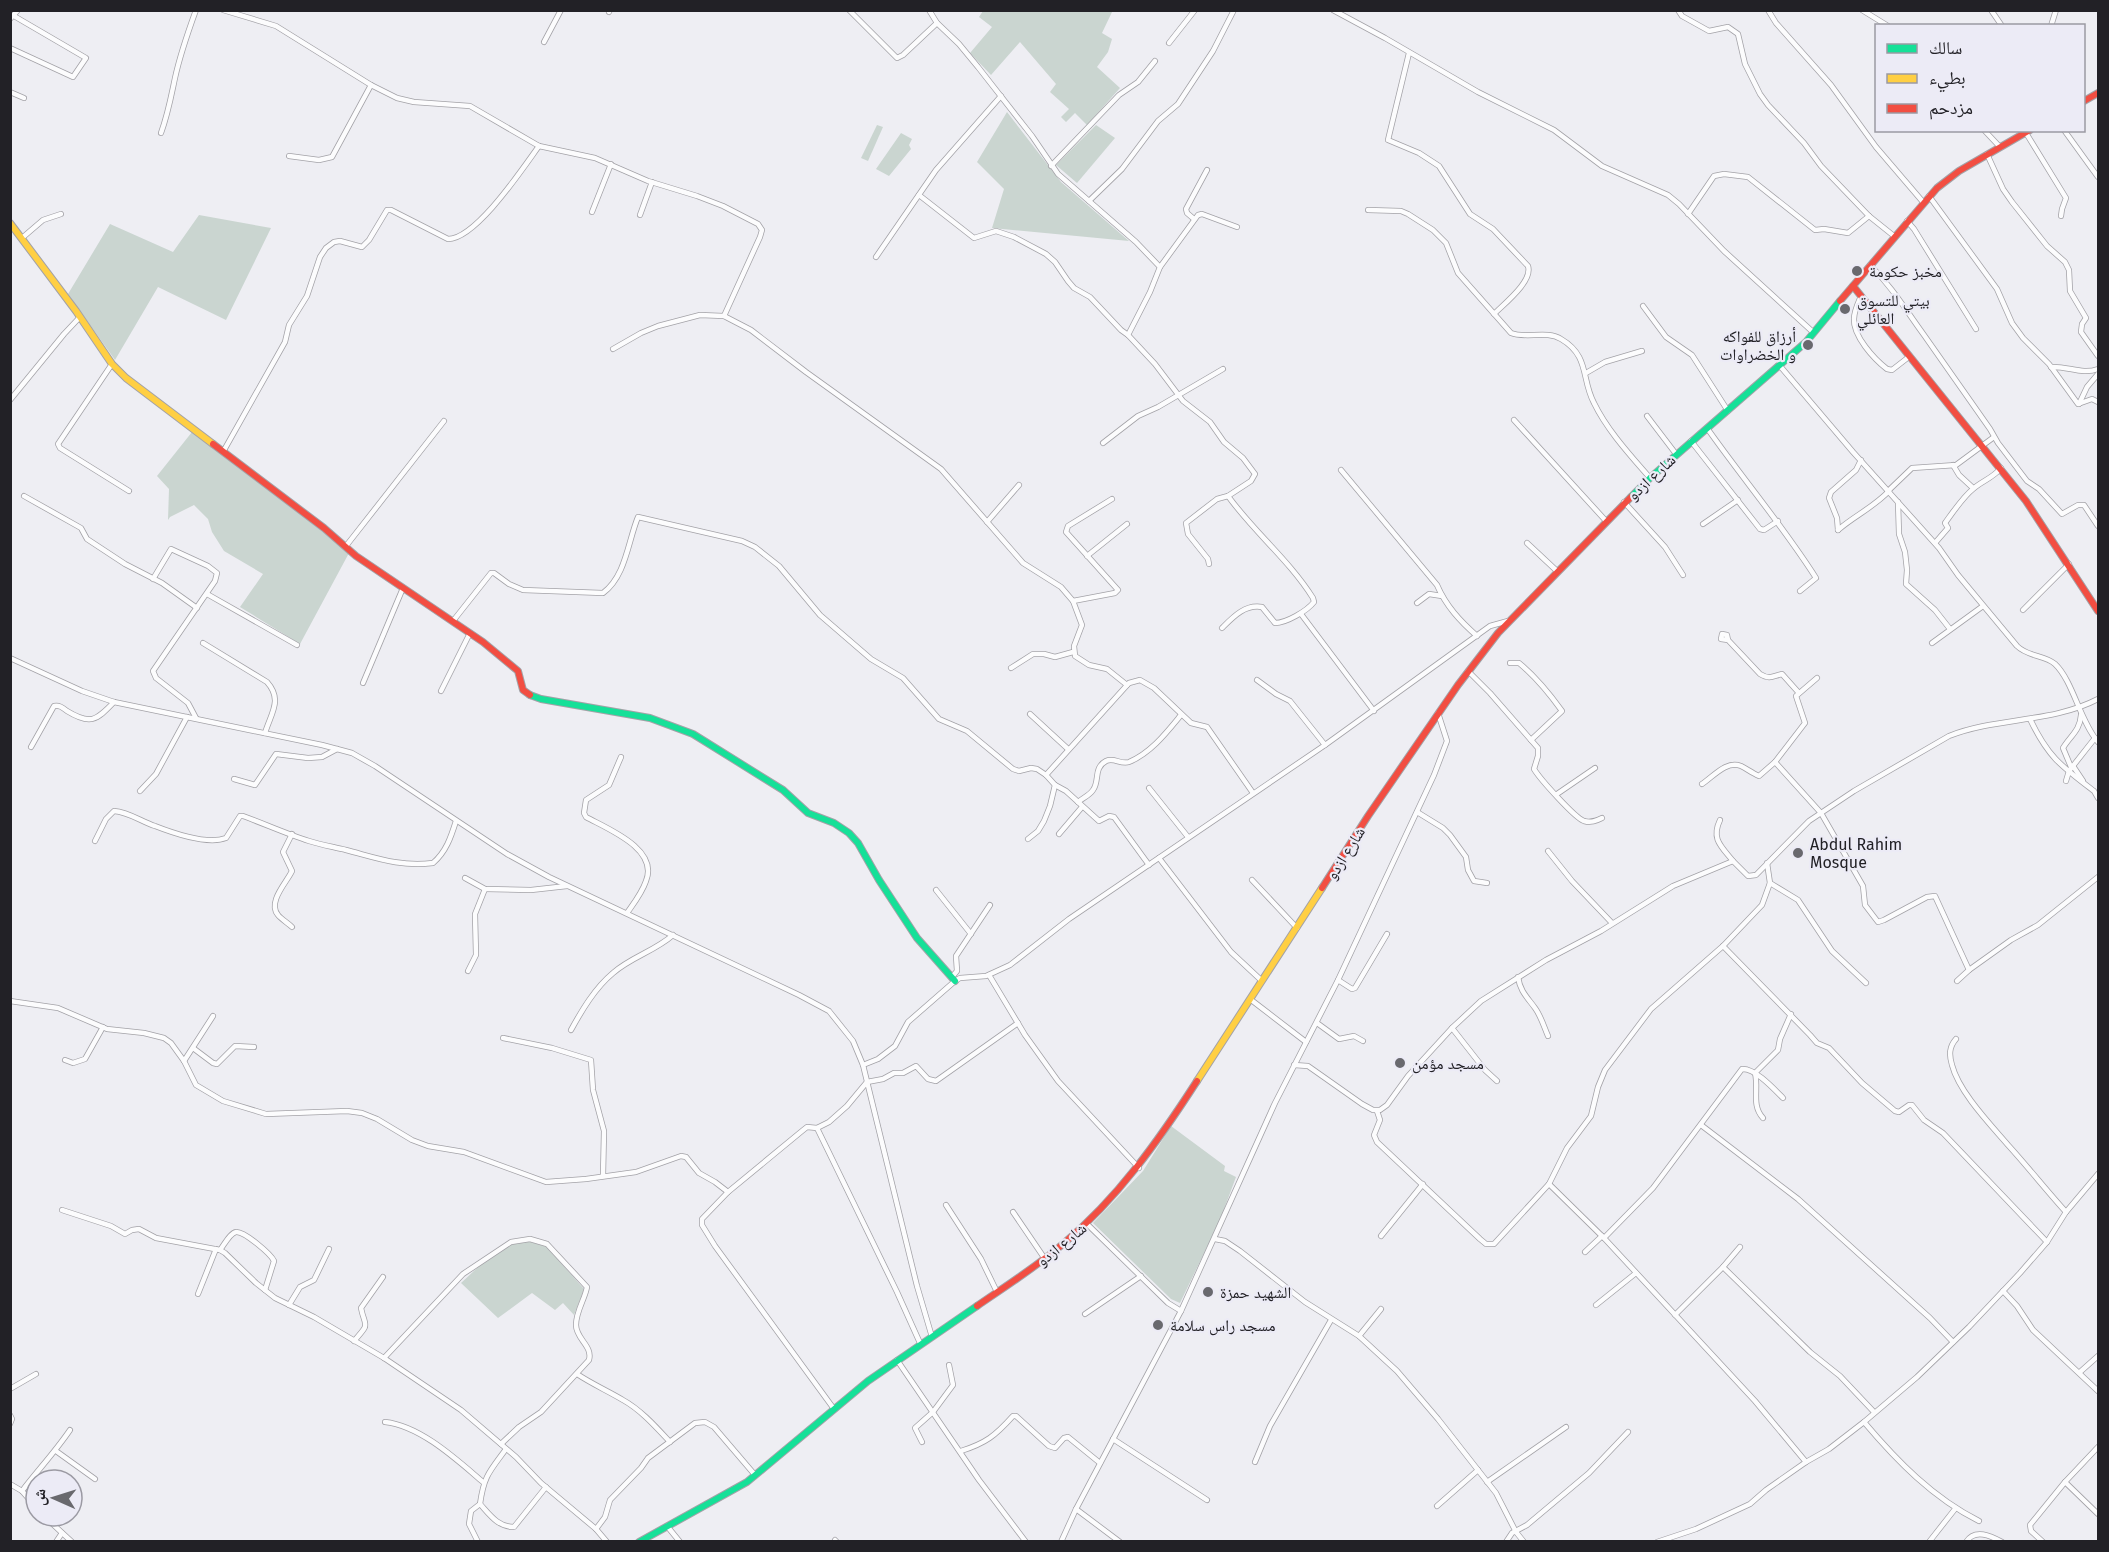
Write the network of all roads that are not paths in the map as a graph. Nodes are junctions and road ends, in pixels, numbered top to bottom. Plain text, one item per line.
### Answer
1 (18, 10) edge
2 (196, 10) edge
3 (223, 10) edge
4 (561, 10) edge
5 (849, 10) edge
6 (929, 10) edge
7 (1195, 10) edge
8 (1234, 10) edge
9 (1333, 10) edge
10 (1678, 10) edge
11 (1768, 10) edge
12 (1862, 10) edge
13 (1991, 10) edge
14 (12, 17) edge
15 (937, 23) junction
16 (1885, 24) edge
17 (2001, 24) edge
18 (544, 42) dead end
19 (1169, 43) dead end
20 (10, 48) edge
21 (1409, 53) junction
22 (1155, 61) dead end
23 (371, 85) junction
24 (10, 92) edge
25 (1001, 96) junction
26 (24, 98) dead end
27 (1986, 132) edge
28 (2028, 132) edge
29 (2065, 132) edge
30 (161, 133) dead end
31 (539, 146) junction
32 (2000, 147) junction
33 (1987, 154) junction
34 (289, 156) dead end
35 (611, 164) junction
36 (1051, 166) junction
37 (1207, 170) dead end
38 (2098, 177) edge
39 (652, 182) junction
40 (919, 195) junction
41 (1929, 196) junction
42 (1089, 201) junction
43 (1923, 202) junction
44 (1368, 210) dead end
45 (592, 212) dead end
46 (61, 214) dead end
47 (1688, 214) junction
48 (640, 215) dead end
49 (1869, 216) junction
50 (2061, 216) dead end
51 (1194, 219) junction
52 (1907, 221) junction
53 (10, 223) edge
54 (1237, 227) dead end
55 (1894, 236) junction
56 (22, 238) junction
57 (876, 257) dead end
58 (1870, 265) junction
59 (1160, 267) junction
60 (1853, 286) junction
61 (1861, 296) junction
62 (1643, 306) dead end
63 (1494, 314) junction
64 (724, 316) junction
65 (80, 317) junction
66 (1976, 329) dead end
67 (1814, 333) junction
68 (1128, 335) junction
69 (613, 349) dead end
70 (1642, 351) dead end
71 (1910, 356) junction
72 (2098, 356) edge
73 (112, 364) junction
74 (1780, 366) junction
75 (2051, 367) junction
76 (1223, 369) dead end
77 (2098, 369) edge
78 (1586, 373) junction
79 (2098, 374) edge
80 (1177, 395) junction
81 (10, 400) edge
82 (2098, 402) edge
83 (2079, 404) junction
84 (1728, 411) junction
85 (1647, 416) dead end
86 (1514, 420) dead end
87 (444, 421) dead end
88 (1707, 428) junction
89 (1994, 437) junction
90 (1691, 441) junction
91 (1103, 443) dead end
92 (1983, 445) junction
93 (223, 452) junction
94 (1676, 454) junction
95 (1861, 460) junction
96 (1953, 465) junction
97 (2001, 468) junction
98 (1341, 470) dead end
99 (1650, 478) junction
100 (1019, 485) dead end
101 (1973, 489) junction
102 (129, 491) dead end
103 (1888, 491) junction
104 (24, 496) dead end
105 (1228, 496) junction
106 (1112, 499) dead end
107 (1738, 500) junction
108 (1898, 501) junction
109 (1624, 502) junction
110 (1606, 521) junction
111 (1778, 521) junction
112 (987, 522) junction
113 (1127, 524) dead end
114 (1703, 524) dead end
115 (2098, 526) edge
116 (1527, 543) dead end
117 (1935, 543) junction
118 (346, 546) junction
119 (1088, 556) junction
120 (1209, 564) dead end
121 (2069, 564) junction
122 (1558, 572) junction
123 (1683, 575) dead end
124 (153, 579) junction
125 (403, 588) junction
126 (1800, 591) dead end
127 (207, 594) junction
128 (1442, 596) junction
129 (1073, 601) junction
130 (1417, 603) dead end
131 (1983, 606) junction
132 (197, 608) junction
133 (2023, 610) dead end
134 (2098, 610) edge
135 (1301, 614) junction
136 (453, 621) junction
137 (1509, 621) junction
138 (1222, 628) dead end
139 (1950, 629) junction
140 (470, 633) junction
141 (1477, 636) junction
142 (1728, 640) dead end
143 (203, 643) dead end
144 (1932, 643) dead end
145 (297, 645) dead end
146 (1073, 652) junction
147 (10, 658) edge
148 (1510, 663) dead end
149 (1011, 668) dead end
150 (1468, 671) junction
151 (1817, 678) dead end
152 (1257, 680) dead end
153 (363, 683) dead end
154 (1127, 685) junction
155 (441, 691) dead end
156 (1799, 693) junction
157 (2098, 699) edge
158 (114, 702) junction
159 (2079, 709) junction
160 (1374, 711) junction
161 (1438, 713) junction
162 (1030, 714) dead end
163 (1181, 715) junction
164 (187, 717) junction
165 (196, 718) junction
166 (2030, 719) junction
167 (265, 733) junction
168 (1531, 740) junction
169 (2097, 740) edge
170 (1325, 745) junction
171 (31, 747) dead end
172 (2063, 748) junction
173 (337, 749) junction
174 (1068, 749) junction
175 (621, 756) dead end
176 (2052, 757) junction
177 (1775, 762) junction
178 (1595, 768) dead end
179 (2071, 768) junction
180 (1046, 775) junction
181 (234, 779) dead end
182 (2066, 781) dead end
183 (1702, 784) dead end
184 (1055, 785) junction
185 (1149, 788) dead end
186 (140, 791) dead end
187 (1253, 793) junction
188 (1557, 794) junction
189 (2098, 798) edge
190 (1078, 802) junction
191 (1082, 807) junction
192 (1417, 812) junction
193 (1821, 813) junction
194 (1602, 818) dead end
195 (1720, 820) dead end
196 (456, 821) junction
197 (292, 834) junction
198 (1059, 834) dead end
199 (1188, 837) junction
200 (1028, 839) dead end
201 (95, 841) dead end
202 (1548, 850) dead end
203 (1159, 858) junction
204 (1733, 861) junction
205 (1767, 863) junction
206 (1149, 865) junction
207 (2098, 877) edge
208 (465, 878) dead end
209 (1252, 880) dead end
210 (1487, 883) dead end
211 (1770, 883) junction
212 (568, 885) junction
213 (486, 889) junction
214 (936, 890) dead end
215 (990, 905) dead end
216 (627, 913) junction
217 (1612, 923) junction
218 (292, 927) dead end
219 (1297, 928) junction
220 (1387, 933) dead end
221 (971, 934) junction
222 (673, 935) junction
223 (1723, 946) junction
224 (1969, 970) junction
225 (468, 971) dead end
226 (989, 975) junction
227 (1518, 977) junction
228 (953, 979) junction
229 (1338, 980) junction
230 (1262, 981) junction
231 (1957, 981) dead end
232 (1866, 983) dead end
233 (1250, 999) junction
234 (10, 1001) edge
235 (1791, 1014) junction
236 (213, 1016) dead end
237 (1018, 1023) junction
238 (1317, 1023) junction
239 (103, 1027) junction
240 (1452, 1028) junction
241 (571, 1030) dead end
242 (1548, 1036) dead end
243 (503, 1038) dead end
244 (1956, 1040) dead end
245 (1363, 1041) dead end
246 (1306, 1042) junction
247 (254, 1047) dead end
248 (193, 1048) junction
249 (65, 1060) dead end
250 (184, 1061) junction
251 (863, 1065) junction
252 (1294, 1065) junction
253 (1755, 1073) junction
254 (1497, 1081) dead end
255 (867, 1082) junction
256 (1783, 1098) dead end
257 (1377, 1111) junction
258 (1763, 1118) dead end
259 (1701, 1125) junction
260 (817, 1128) junction
261 (1138, 1168) junction
262 (2098, 1174) edge
263 (603, 1176) junction
264 (1423, 1184) junction
265 (1550, 1184) junction
266 (728, 1192) junction
267 (946, 1205) dead end
268 (62, 1210) dead end
269 (1012, 1212) dead end
270 (2066, 1212) junction
271 (1087, 1224) junction
272 (1381, 1236) dead end
273 (1603, 1237) junction
274 (1215, 1239) junction
275 (2047, 1242) junction
276 (1740, 1247) dead end
277 (329, 1249) dead end
278 (218, 1250) junction
279 (1585, 1252) dead end
280 (1045, 1259) junction
281 (1723, 1267) junction
282 (1636, 1273) junction
283 (1141, 1276) junction
284 (383, 1277) dead end
285 (265, 1290) junction
286 (2003, 1291) junction
287 (997, 1292) junction
288 (198, 1294) dead end
289 (289, 1305) junction
290 (1596, 1305) dead end
291 (1381, 1309) dead end
292 (1181, 1311) junction
293 (1085, 1314) dead end
294 (1675, 1315) junction
295 (1331, 1320) junction
296 (1359, 1336) junction
297 (932, 1337) junction
298 (354, 1341) junction
299 (1953, 1342) junction
300 (920, 1343) junction
301 (2098, 1356) edge
302 (384, 1358) junction
303 (897, 1360) junction
304 (949, 1365) dead end
305 (2080, 1372) junction
306 (36, 1374) dead end
307 (577, 1374) junction
308 (10, 1389) edge
309 (2098, 1391) edge
310 (834, 1409) junction
311 (933, 1412) junction
312 (1874, 1412) junction
313 (10, 1415) edge
314 (385, 1422) dead end
315 (1863, 1422) junction
316 (10, 1424) edge
317 (1566, 1427) dead end
318 (70, 1430) dead end
319 (1628, 1432) dead end
320 (1113, 1439) junction
321 (670, 1442) junction
322 (922, 1442) dead end
323 (501, 1444) junction
324 (2098, 1447) edge
325 (506, 1449) junction
326 (56, 1451) junction
327 (961, 1451) junction
328 (1255, 1462) dead end
329 (1806, 1462) junction
330 (1100, 1463) junction
331 (1478, 1470) junction
332 (755, 1475) junction
333 (95, 1479) dead end
334 (483, 1482) junction
335 (1487, 1482) junction
336 (2065, 1482) junction
337 (10, 1484) edge
338 (546, 1487) junction
339 (22, 1491) junction
340 (24, 1493) edge
341 (1207, 1500) dead end
342 (480, 1504) junction
343 (1437, 1506) dead end
344 (1076, 1509) junction
345 (1955, 1509) junction
346 (2098, 1514) edge
347 (1979, 1521) dead end
348 (667, 1526) junction
349 (57, 1528) edge
350 (596, 1529) junction
351 (1516, 1532) junction
352 (62, 1533) junction
353 (56, 1542) edge
354 (72, 1542) edge
355 (478, 1542) edge
356 (607, 1542) edge
357 (639, 1542) edge
358 (680, 1542) edge
359 (1026, 1542) edge
360 (1061, 1542) edge
361 (1120, 1542) edge
362 (1506, 1542) edge
363 (1524, 1542) edge
364 (1658, 1542) edge
365 (1929, 1542) edge
366 (1966, 1542) edge
367 (2002, 1542) edge
368 (2043, 1542) edge

1 - 14 street
2 - 30 street
3 - 23 street
4 - 18 street
5 - 15 street
6 - 15 street
7 - 19 street
8 - 42 street
9 - 21 street
10 - 49 street
11 - 43 street
12 - 16 street
13 - 17 street
14 - 20 street
15 - 25 street
21 - 47 street
21 - 63 street
22 - 36 street
23 - 31 street
23 - 34 street
24 - 26 street
25 - 36 street
25 - 40 street
27 - 32 street
28 - 32 street, شارع ازدو
28 - 50 street
29 - 38 street
31 - 35 street
31 - 93 street
32 - 33 street, شارع ازدو
33 - 41 street, شارع ازدو
33 - 72 street
35 - 39 street
35 - 45 street
36 - 42 street
37 - 51 street
39 - 48 street
39 - 64 street
40 - 57 street
40 - 68 street
41 - 43 street, شارع ازدو
41 - 75 street
42 - 59 street
43 - 52 street, شارع ازدو
44 - 63 street
46 - 56 street
47 - 49 street
47 - 67 street
49 - 55 street
51 - 54 street
51 - 59 street
52 - 55 street, شارع ازدو
52 - 66 street
53 - 56 street
55 - 58 street, شارع ازدو
56 - 65 street
58 - 60 street, شارع ازدو
58 - 89 street
59 - 68 street
60 - 61 street
60 - 67 street, شارع ازدو
61 - 71 street
61 - 71 street
62 - 84 street
63 - 78 street
64 - 69 street
64 - 112 street
65 - 73 street
65 - 81 street
67 - 74 street, شارع ازدو
68 - 80 street
70 - 78 street
71 - 92 street
73 - 93 street
73 - 102 street
74 - 84 street, شارع ازدو
74 - 95 street
75 - 77 street
75 - 83 street
76 - 80 street
78 - 99 street
79 - 83 street
80 - 91 street
80 - 105 street
82 - 83 street
84 - 88 street, شارع ازدو
85 - 94 street
86 - 110 street
87 - 118 street
88 - 90 street, شارع ازدو
88 - 111 street
89 - 92 street
89 - 115 street
90 - 94 street, شارع ازدو
90 - 107 street
92 - 96 street
92 - 97 street
93 - 118 street
94 - 99 street, شارع ازدو
95 - 103 street
95 - 103 street
96 - 101 street
96 - 103 street
97 - 101 street
97 - 121 street
98 - 128 street
99 - 109 street, شارع ازدو
100 - 112 street
101 - 117 street
103 - 108 street
104 - 124 street
105 - 120 street
105 - 135 street
106 - 119 street
107 - 111 street
107 - 114 street
108 - 117 street
108 - 139 street
109 - 110 street, شارع ازدو
109 - 123 street
110 - 122 street, شارع ازدو
111 - 126 street
112 - 129 street
113 - 119 street
116 - 122 street
117 - 131 street
118 - 125 street
119 - 129 street
121 - 133 street
121 - 134 street
122 - 137 street, شارع ازدو
124 - 127 street
124 - 132 street
125 - 136 street
125 - 153 street
127 - 132 street
127 - 145 street
128 - 130 street
128 - 141 street
129 - 146 street
131 - 139 street
131 - 159 street
132 - 165 street
135 - 138 street
135 - 160 street
136 - 140 street
136 - 180 street
137 - 141 street
137 - 150 street, شارع ازدو
139 - 144 street
140 - 155 street
140 - 228 street
141 - 160 street
142 - 156 street
143 - 167 street
146 - 149 street
146 - 154 street
147 - 158 street
148 - 168 street
150 - 161 street, شارع ازدو
150 - 168 street
151 - 156 street
152 - 170 street
154 - 163 street
154 - 174 street
156 - 177 street
157 - 159 street
158 - 164 street
158 - 171 street
159 - 166 street
159 - 169 street
159 - 172 street
160 - 170 street
161 - 192 street
161 - 219 street, شارع ازدو
162 - 174 street
163 - 187 street
163 - 190 street
164 - 165 street
164 - 186 street
165 - 167 street
166 - 176 street
166 - 193 street
167 - 173 street
168 - 188 street
169 - 179 street
170 - 187 street
172 - 176 street
172 - 179 street
173 - 181 street
173 - 196 street
174 - 180 street
175 - 216 street
176 - 179 street
177 - 183 street
177 - 193 street
178 - 188 street
179 - 182 street
179 - 189 street
180 - 184 street
184 - 190 street
184 - 200 street
185 - 199 street
187 - 199 street
188 - 194 street
190 - 191 street
191 - 198 street
191 - 206 street
192 - 210 street
192 - 229 street
193 - 205 street
193 - 224 street
195 - 204 street
196 - 197 street
196 - 212 street
197 - 201 street
197 - 218 street
199 - 203 street
202 - 217 street
203 - 206 street
203 - 230 street
204 - 205 street
204 - 217 street
205 - 211 street
206 - 226 street
207 - 224 street
208 - 213 street
209 - 219 street
211 - 223 street
211 - 232 street
212 - 213 street
212 - 216 street
213 - 225 street
214 - 221 street
215 - 221 street
216 - 222 street
217 - 227 street
219 - 230 street, شارع ازدو
220 - 229 street
221 - 228 street
222 - 241 street
222 - 251 street
223 - 235 street
223 - 265 street
224 - 231 street
226 - 228 street
226 - 237 street
227 - 240 street
227 - 242 street
228 - 251 street
229 - 238 street
230 - 233 street, شارع ازدو
233 - 246 street
233 - 261 street, شارع ازدو
234 - 239 street
235 - 253 street
235 - 275 street
236 - 248 street
237 - 255 street
237 - 261 street
238 - 245 street
238 - 246 street
239 - 249 street
239 - 250 street
240 - 254 street
240 - 257 street
243 - 263 street
244 - 270 street
246 - 252 street
247 - 248 street
248 - 250 street
250 - 263 street
251 - 255 street
252 - 257 street
252 - 274 street
253 - 256 street
253 - 258 street
253 - 259 street
255 - 260 street
255 - 297 street
257 - 264 street
259 - 273 street
259 - 299 street
260 - 266 street
260 - 300 street
261 - 271 street, شارع ازدو
262 - 270 street
263 - 266 street
264 - 265 street
264 - 272 street
265 - 273 street
266 - 310 street
267 - 287 street
268 - 278 street
269 - 280 street
270 - 275 street
271 - 280 street, شارع ازدو
271 - 283 street
273 - 279 street
273 - 282 street
274 - 292 street
274 - 295 street
275 - 286 street
276 - 281 street
277 - 289 street
278 - 285 street
278 - 285 street
278 - 288 street
280 - 287 street, شارع ازدو
281 - 294 street
281 - 312 street
282 - 290 street
282 - 294 street
283 - 292 street
283 - 293 street
284 - 298 street
285 - 289 street
286 - 299 street
286 - 305 street
287 - 297 street, شارع ازدو
289 - 298 street
291 - 296 street
292 - 320 street
294 - 329 street
295 - 296 street
295 - 328 street
296 - 331 street
297 - 300 street, شارع ازدو
298 - 302 street
299 - 312 street
300 - 303 street, شارع ازدو
301 - 305 street
302 - 307 street
302 - 323 street
303 - 310 street, شارع ازدو
303 - 311 street
304 - 311 street
305 - 309 street
306 - 308 street
307 - 321 street
307 - 323 street
310 - 332 street, شارع ازدو
311 - 322 street
311 - 327 street
312 - 315 street
313 - 316 street
314 - 334 street
315 - 329 street
315 - 345 street
317 - 335 street
318 - 326 street
319 - 351 street
320 - 330 street
320 - 341 street
321 - 332 street
321 - 350 street
323 - 325 street
324 - 336 street
325 - 334 street
325 - 338 street
326 - 333 street
326 - 339 street
327 - 330 street
327 - 359 street
329 - 364 street
330 - 344 street
331 - 335 street
331 - 343 street
332 - 348 street, شارع ازدو
334 - 342 street
335 - 351 street
336 - 346 street
336 - 368 street
337 - 339 street
338 - 342 street
338 - 350 street
339 - 340 street
342 - 355 street
344 - 360 street
344 - 361 street
345 - 347 street
345 - 365 street
348 - 357 street, شارع ازدو
348 - 358 street
349 - 352 street
350 - 356 street
351 - 362 street
351 - 363 street
352 - 353 street
352 - 354 street
366 - 367 street

